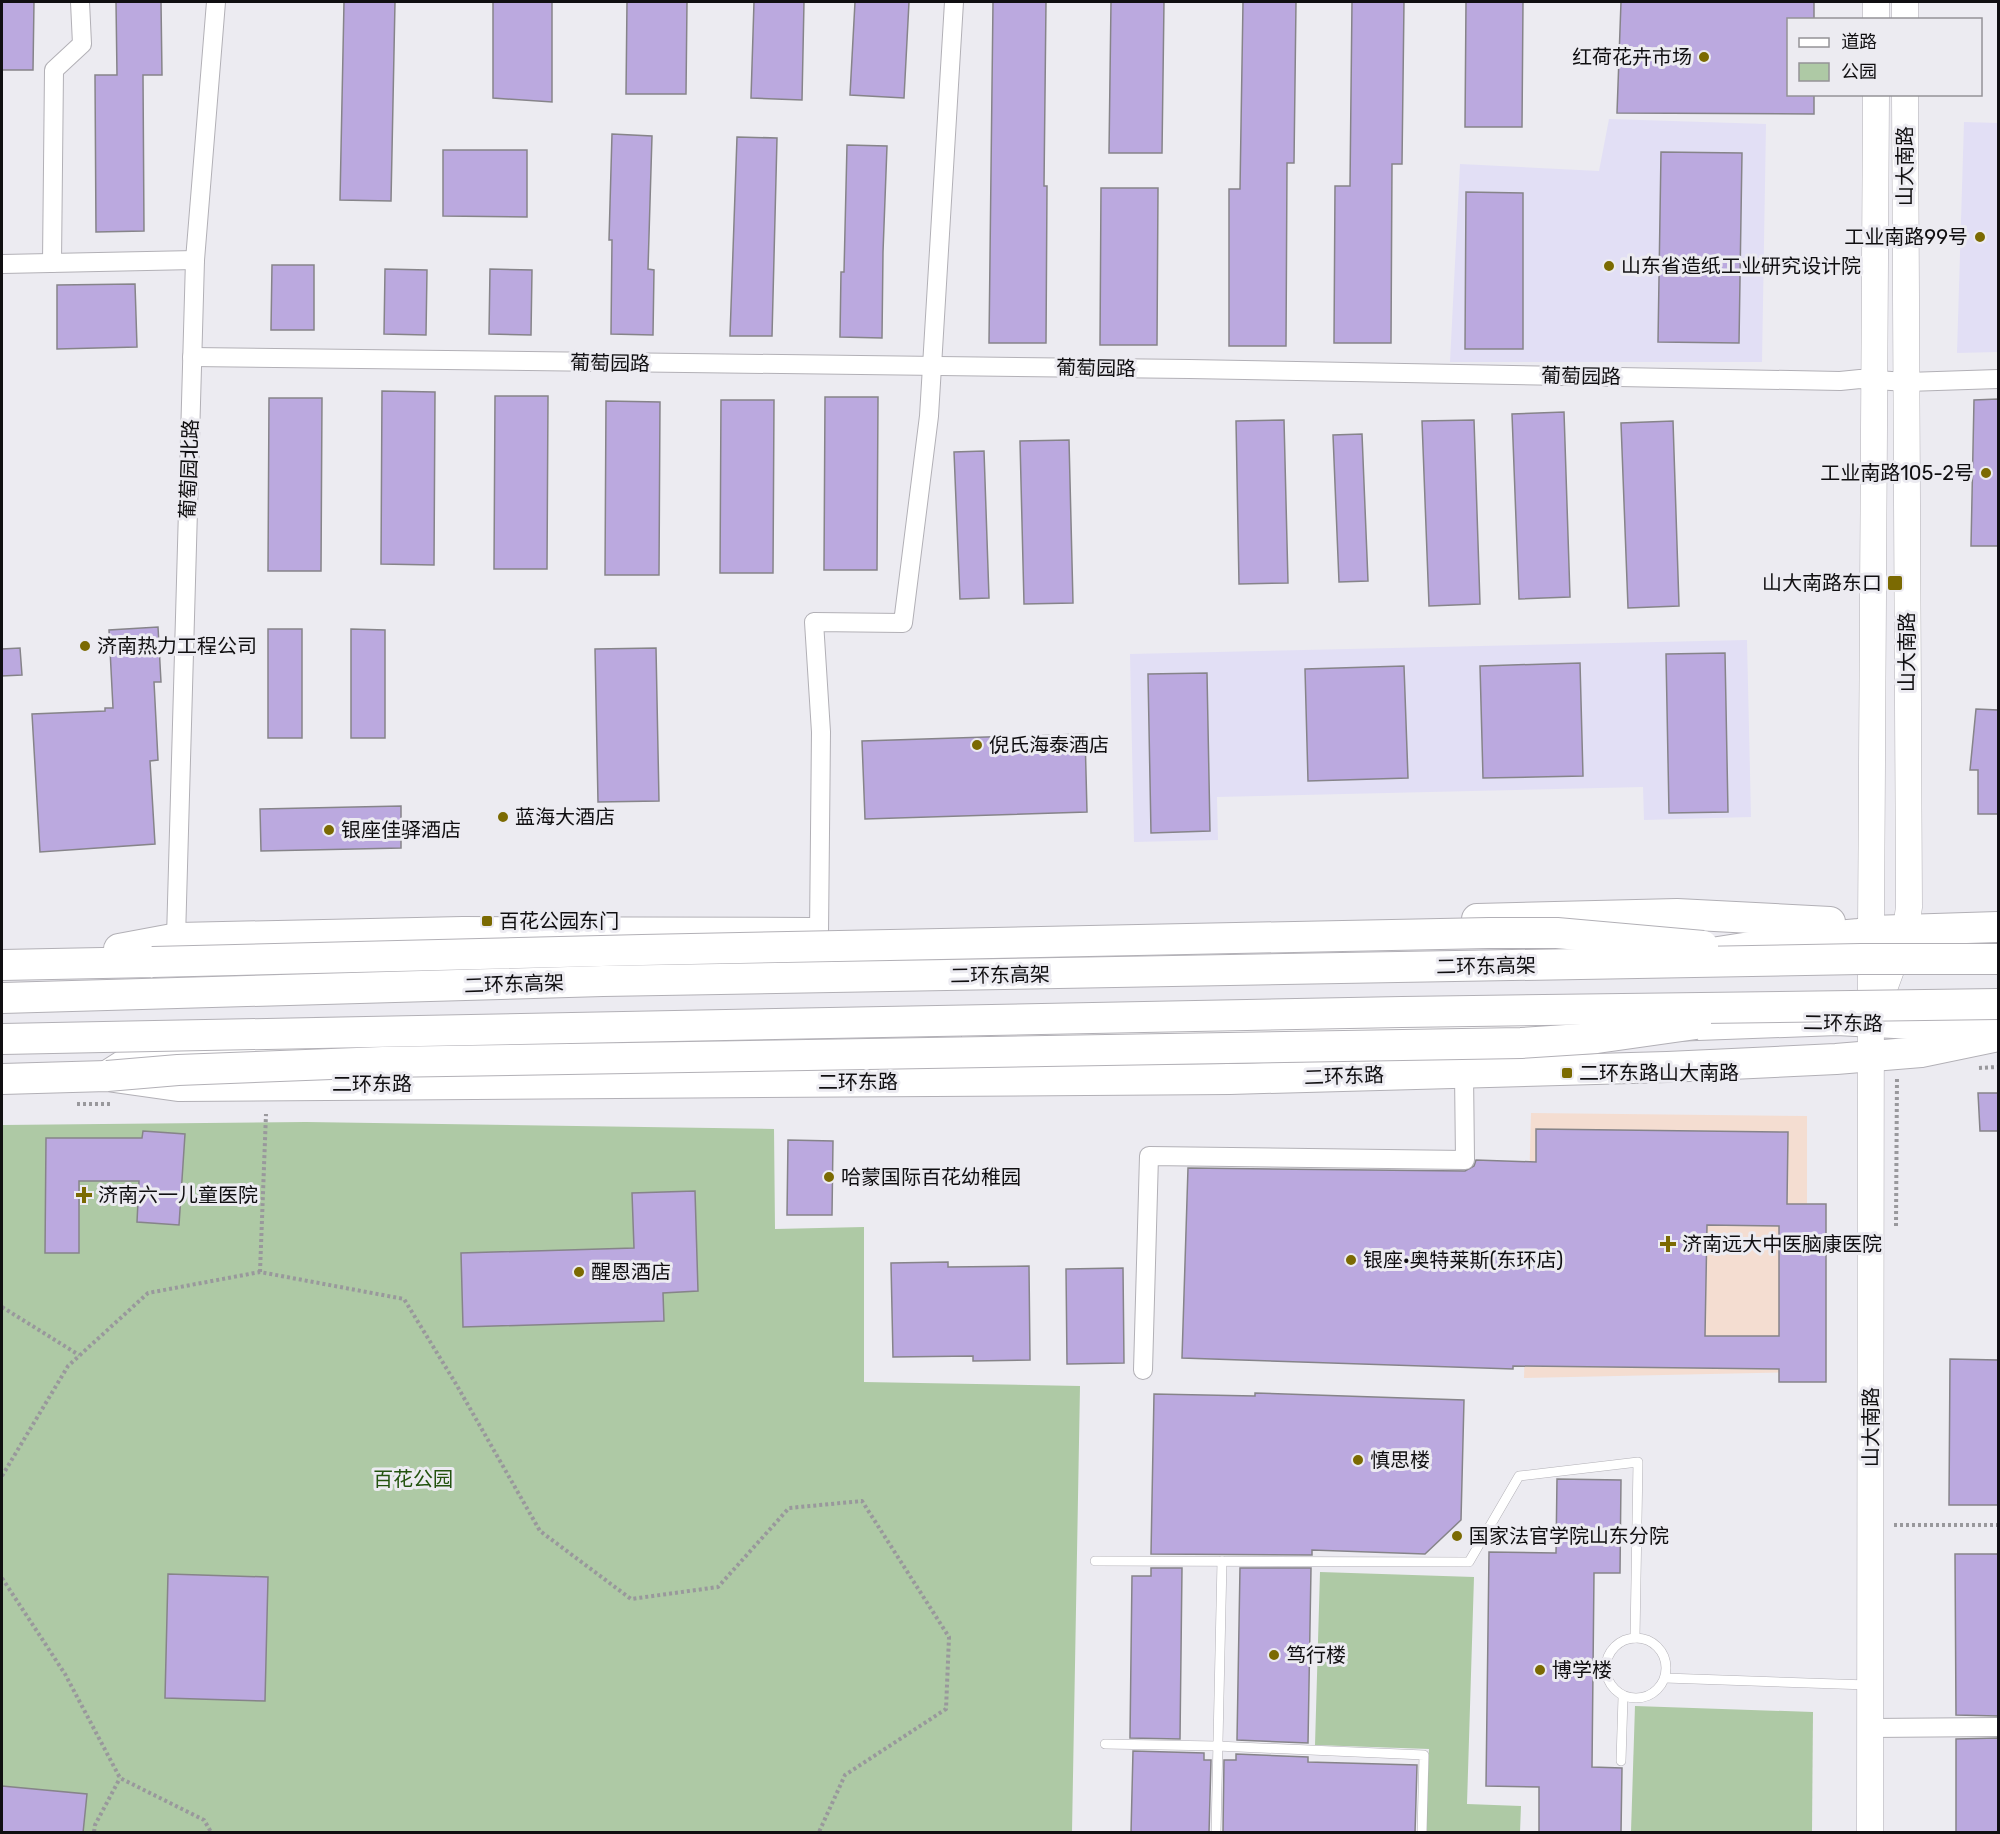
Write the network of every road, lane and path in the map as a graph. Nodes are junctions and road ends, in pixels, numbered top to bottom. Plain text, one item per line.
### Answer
1 (80, 2) edge
2 (216, 2) edge
3 (954, 2) edge
4 (1876, 2) edge
5 (1905, 2) edge
6 (1876, 18) edge
7 (1905, 18) edge
8 (1876, 96) edge
9 (1905, 96) edge
10 (195, 260) junction
11 (52, 263) junction
12 (2, 264) edge
13 (192, 357) junction
14 (932, 366) junction
15 (1998, 379) edge
16 (1874, 380) junction
17 (1677, 914) junction
18 (1340, 923) junction
19 (1998, 927) edge
20 (1906, 929) junction
21 (1871, 931) junction
22 (819, 933) junction
23 (176, 938) junction
24 (1595, 955) junction
25 (1412, 958) junction
26 (1861, 959) junction
27 (1998, 959) edge
28 (152, 962) junction
29 (15, 965) edge
30 (2, 998) edge
31 (1998, 1004) edge
32 (1864, 1014) junction
33 (1998, 1024) edge
34 (1602, 1025) junction
35 (1688, 1027) junction
36 (1998, 1036) edge
37 (2, 1039) edge
38 (1655, 1045) junction
39 (1904, 1053) junction
40 (1871, 1056) junction
41 (1705, 1065) junction
42 (1609, 1069) junction
43 (1464, 1073) junction
44 (107, 1076) junction
45 (2, 1079) edge
46 (266, 1114) dead end
47 (1896, 1231) dead end
48 (260, 1272) junction
49 (2, 1307) edge
50 (79, 1355) junction
51 (1143, 1370) dead end
52 (2, 1476) edge
53 (1894, 1514) dead end
54 (1998, 1525) edge
55 (1095, 1561) dead end
56 (1222, 1561) junction
57 (2, 1578) edge
58 (1635, 1638) junction
59 (1665, 1678) junction
60 (1870, 1685) junction
61 (1623, 1697) junction
62 (1998, 1727) edge
63 (1870, 1728) junction
64 (1105, 1744) dead end
65 (1217, 1746) junction
66 (1622, 1761) dead end
67 (120, 1778) junction
68 (94, 1833) edge
69 (211, 1833) edge
70 (819, 1833) edge
71 (1216, 1833) edge
72 (1422, 1833) edge
73 (1870, 1833) edge

1 - 11 street
2 - 10 street, 葡萄园北路
3 - 14 street
4 - 6 main road
5 - 7 main road
8 - 16 main road, 山大南路
9 - 20 main road, 山大南路
10 - 11 street
10 - 13 street, 葡萄园北路
11 - 12 street
13 - 14 street, 葡萄园路
13 - 23 street, 葡萄园北路
14 - 16 street, 葡萄园路
14 - 22 street
15 - 16 street, 葡萄园路
16 - 21 main road, 山大南路
17 - 18 highway
17 - 21 highway
17 - 24 highway
18 - 22 highway
18 - 25 highway
19 - 20 highway
20 - 21 highway
20 - 32 main road, 山大南路
21 - 24 highway
21 - 32 main road, 山大南路
22 - 23 highway
23 - 29 highway
24 - 25 highway
25 - 28 highway
26 - 27 highway, 二环东高架, bridge
26 - 28 highway, bridge
26 - 30 highway, 二环东高架, bridge
28 - 29 highway
31 - 32 highway, bridge
32 - 33 highway, 二环东路
32 - 35 highway, 二环东路
32 - 37 highway, bridge
32 - 40 main road, 山大南路
32 - 44 highway, bridge
34 - 35 highway, 二环东路
34 - 38 highway, 二环东路
34 - 44 highway, 二环东路
35 - 38 highway, 二环东路
36 - 39 highway, 二环东路
38 - 41 highway, 二环东路
38 - 42 highway, 二环东路
39 - 40 highway, 二环东路
39 - 47 path
40 - 41 highway, 二环东路
40 - 60 main road, 山大南路
41 - 42 highway, 二环东路
42 - 43 highway, 二环东路
43 - 44 highway, 二环东路
43 - 51 street
44 - 45 highway, 二环东路
46 - 48 path
48 - 50 path
48 - 70 path
49 - 50 path
50 - 52 path
53 - 54 path
55 - 56 lane
56 - 58 lane
56 - 65 lane
57 - 67 path
58 - 59 lane
58 - 61 lane
59 - 60 lane
59 - 61 lane
60 - 63 main road, 山大南路
61 - 66 lane
62 - 63 street
63 - 73 main road, 山大南路
64 - 65 lane
65 - 71 lane
65 - 72 lane
67 - 68 path
67 - 69 path

